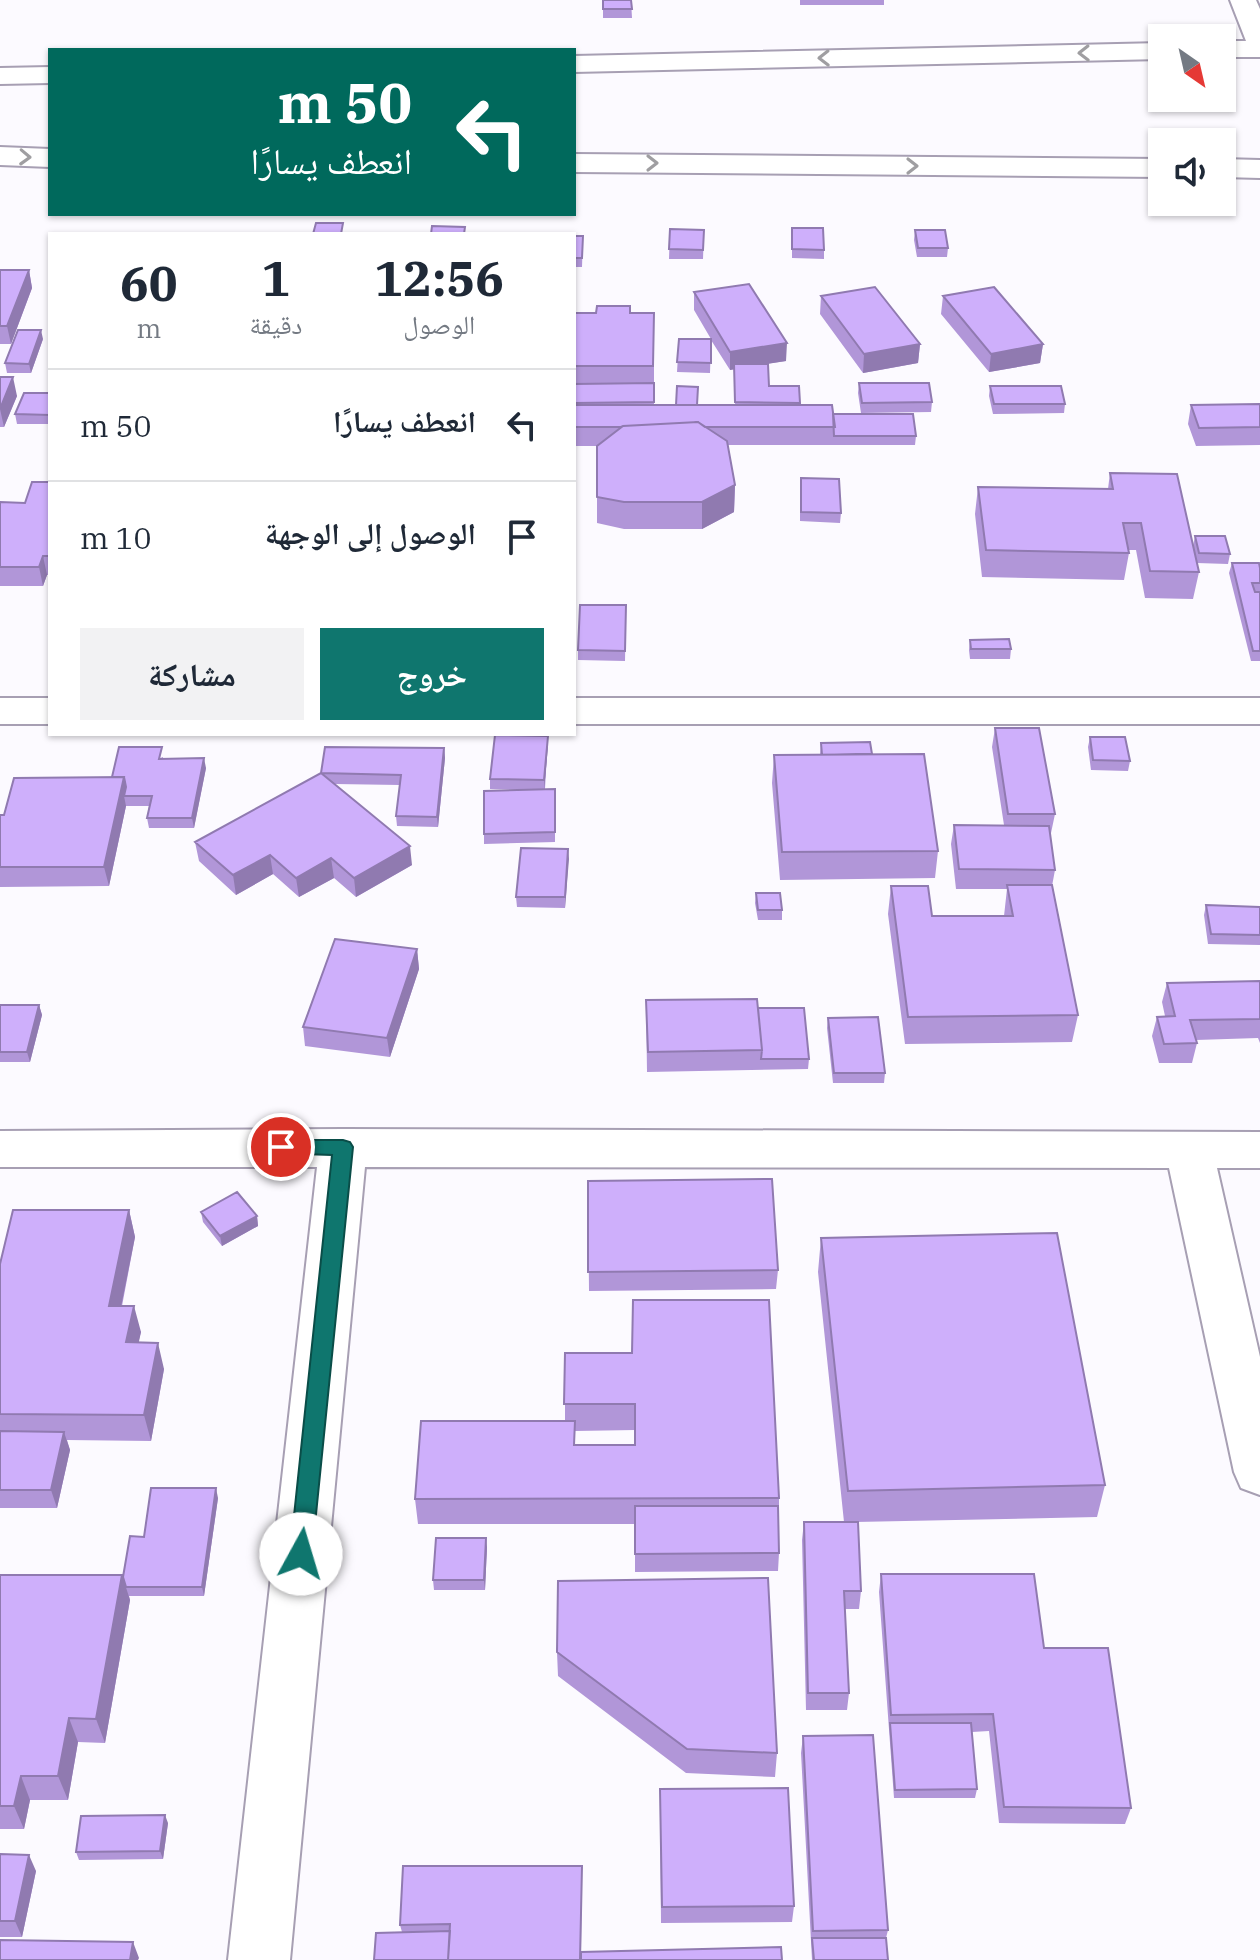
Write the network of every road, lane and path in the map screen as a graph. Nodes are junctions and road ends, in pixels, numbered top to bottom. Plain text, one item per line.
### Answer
1 (1243, 0) edge
2 (1260, 41) edge
3 (1236, 49) edge
4 (1260, 49) edge
5 (1148, 51) edge
6 (576, 64) edge
7 (48, 75) edge
8 (0, 76) edge
9 (0, 156) edge
10 (48, 158) edge
11 (576, 163) edge
12 (1148, 168) edge
13 (1236, 168) edge
14 (1260, 169) edge
15 (0, 711) edge
16 (48, 711) edge
17 (576, 711) edge
18 (1260, 711) edge
19 (343, 1147) junction
20 (0, 1149) edge
21 (1189, 1150) junction
22 (1260, 1150) edge
23 (1260, 1472) edge
24 (259, 1960) edge

1 - 2 street
3 - 4 street
5 -> 6 street
7 - 8 street
9 -> 10 street
11 -> 12 street
13 - 14 street
15 - 16 street
17 - 18 street
19 - 20 street
19 - 21 street
19 - 24 street
21 - 22 street
21 - 23 street

